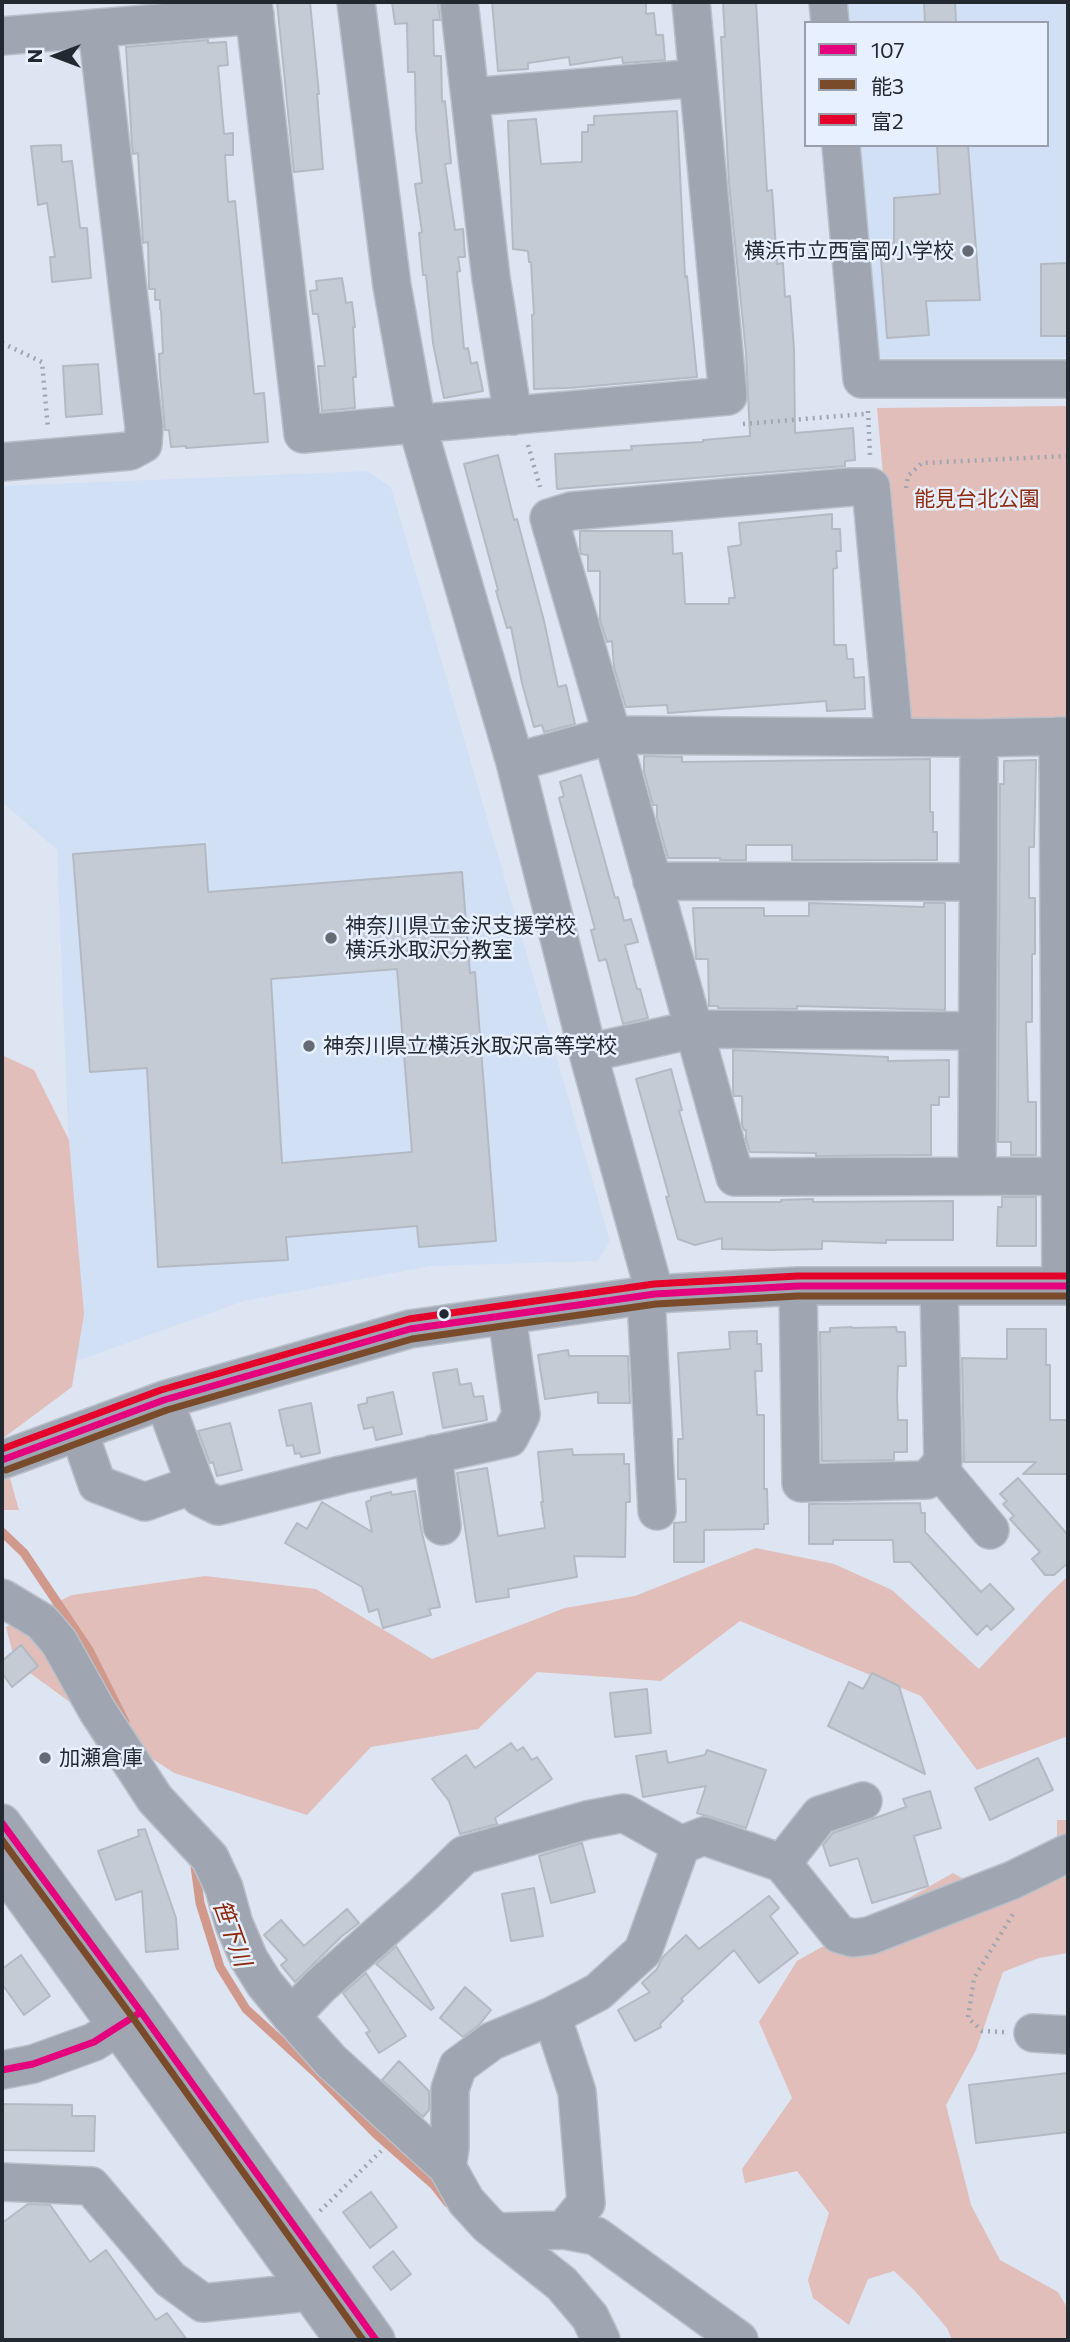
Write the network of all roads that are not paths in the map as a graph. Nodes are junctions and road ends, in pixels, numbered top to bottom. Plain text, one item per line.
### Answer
1 (356, 2) edge
2 (459, 2) edge
3 (691, 2) edge
4 (828, 2) edge
5 (254, 8) edge
6 (830, 21) edge
7 (97, 28) junction
8 (2, 36) edge
9 (698, 78) junction
10 (471, 97) junction
11 (841, 147) edge
12 (1068, 379) edge
13 (417, 425) junction
14 (520, 429) junction
15 (2, 461) edge
16 (612, 735) junction
17 (1063, 736) edge
18 (894, 737) junction
19 (979, 738) junction
20 (514, 762) junction
21 (652, 881) junction
22 (978, 882) junction
23 (695, 1029) junction
24 (976, 1031) junction
25 (588, 1053) junction
26 (977, 1176) junction
27 (1064, 1176) edge
28 (797, 1286) junction
29 (939, 1286) junction
30 (1065, 1286) edge
31 (650, 1295) junction
32 (507, 1316) junction
33 (164, 1401) junction
34 (79, 1432) junction
35 (433, 1454) junction
36 (2, 1460) edge
37 (938, 1468) junction
38 (195, 1485) junction
39 (657, 1511) dead end
40 (442, 1525) dead end
41 (990, 1530) dead end
42 (2, 1598) edge
43 (863, 1801) dead end
44 (2, 1824) edge
45 (681, 1845) junction
46 (1068, 1853) edge
47 (782, 1863) junction
48 (2, 1867) edge
49 (291, 2017) junction
50 (552, 2017) junction
51 (130, 2019) junction
52 (2, 2070) edge
53 (447, 2167) junction
54 (2, 2182) edge
55 (564, 2230) junction
56 (498, 2232) junction
57 (309, 2292) junction
58 (344, 2340) edge
59 (376, 2340) edge
60 (601, 2340) edge
61 (739, 2340) edge

1 - 13 street
2 - 10 street
3 - 9 street
4 - 6 street
5 - 7 street
5 - 13 street
7 - 8 street
7 - 15 street
9 - 10 street
9 - 14 street
10 - 14 street
11 - 12 street
13 - 14 street
13 - 20 street
16 - 18 street
16 - 18 street
16 - 20 street
16 - 21 street
17 - 19 street
17 - 27 street
18 - 19 street
19 - 22 street
20 - 25 street
21 - 22 street
21 - 23 street
22 - 24 street
23 - 24 street
23 - 25 street
23 - 26 street
24 - 26 street
25 - 31 street
26 - 27 street
27 - 30 street
28 - 29 street
28 - 31 street
28 - 37 street
29 - 30 street
29 - 37 street
31 - 32 street
31 - 39 street
32 - 33 street
32 - 35 street
33 - 34 street
33 - 38 street
34 - 36 street
34 - 38 street
35 - 38 street
35 - 40 street
37 - 41 street
42 - 49 street
43 - 47 street
44 - 51 street
45 - 47 street
45 - 49 street
45 - 50 street
46 - 47 street
48 - 51 street
49 - 53 street
50 - 53 street
50 - 55 street
51 - 52 street
51 - 57 street
51 - 59 street
53 - 56 street
54 - 57 street
55 - 56 street
55 - 61 street
56 - 60 street
57 - 58 street

